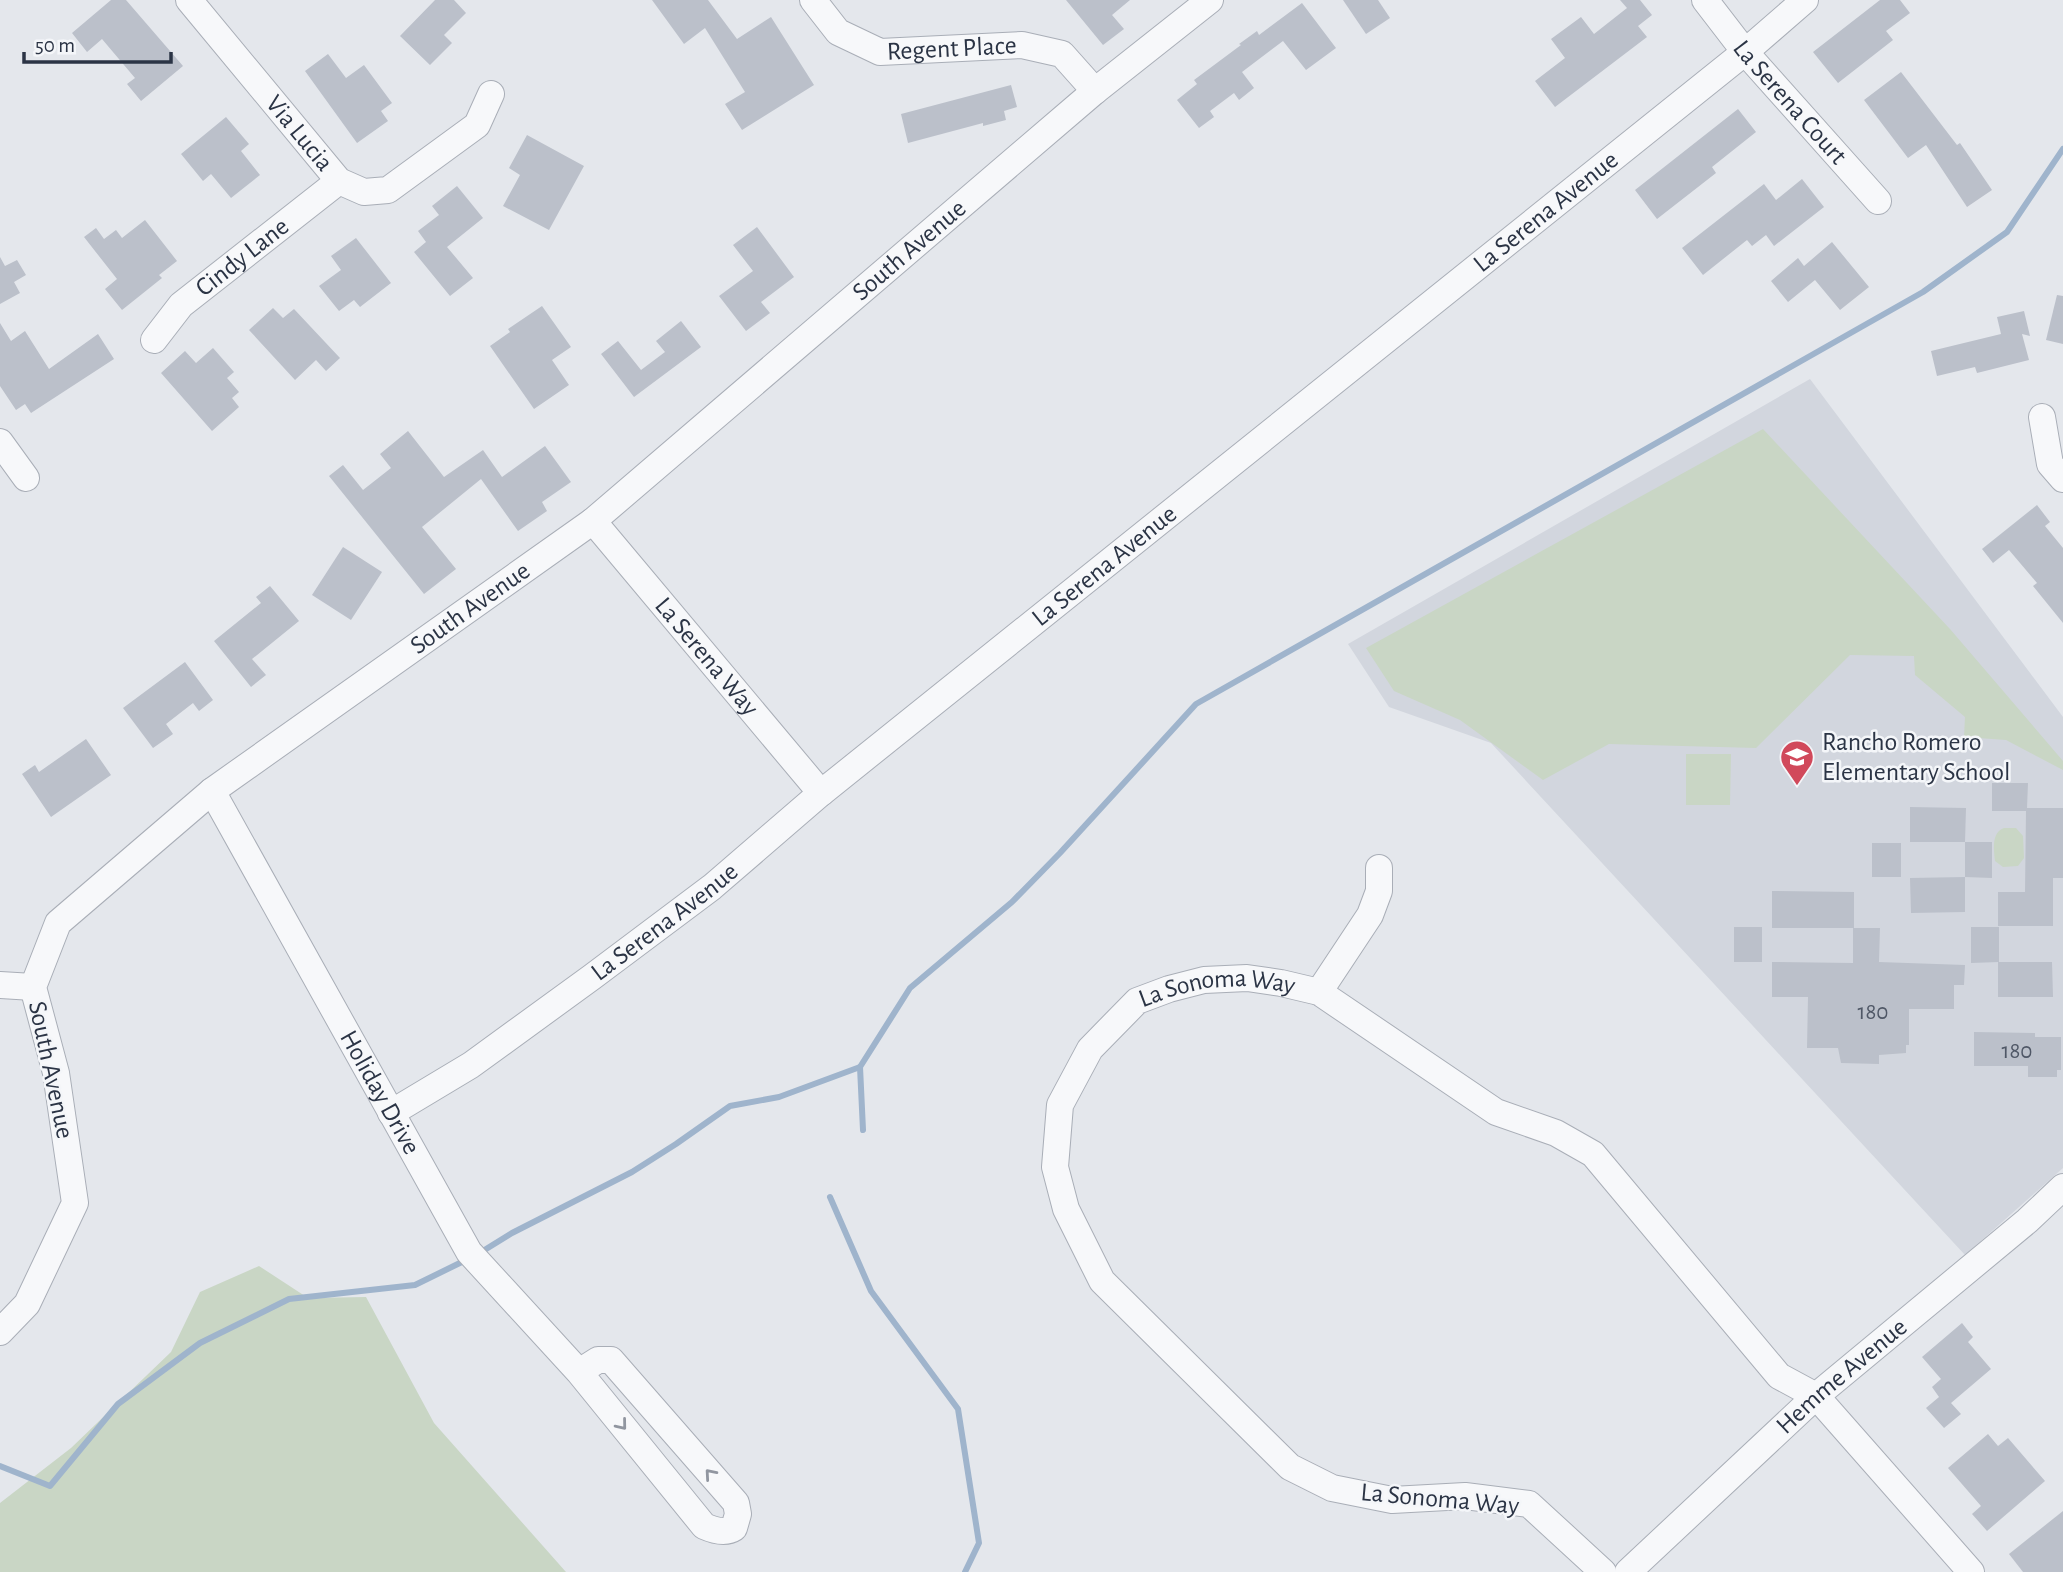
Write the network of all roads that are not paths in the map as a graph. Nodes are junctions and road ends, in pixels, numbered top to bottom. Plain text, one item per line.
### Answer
1 (189, 0) edge
2 (813, 0) edge
3 (1210, 0) edge
4 (1704, 0) edge
5 (1805, 0) edge
6 (1745, 52) junction
7 (1095, 91) junction
8 (491, 94) dead end
9 (339, 181) junction
10 (1878, 201) dead end
11 (154, 340) dead end
12 (2042, 417) dead end
13 (0, 442) edge
14 (26, 478) dead end
15 (2063, 479) edge
16 (593, 521) junction
17 (212, 791) junction
18 (821, 793) junction
19 (1379, 868) dead end
20 (0, 985) edge
21 (33, 987) junction
22 (1319, 992) junction
23 (391, 1113) junction
24 (2063, 1187) edge
25 (0, 1332) edge
26 (579, 1372) junction
27 (1816, 1396) junction
28 (1603, 1572) edge
29 (1628, 1572) edge
30 (1971, 1572) edge

1 - 9 street, Via Lucia
2 - 7 street, Regent Place
3 - 7 street, South Avenue
4 - 6 street, La Serena Court
5 - 6 street, La Serena Avenue
6 - 10 street, La Serena Court
6 - 18 street, La Serena Avenue
7 - 16 street, South Avenue
8 - 9 street, Via Lucia
9 - 11 street, Cindy Lane
12 - 15 street
13 - 14 street
16 - 17 street, South Avenue
16 - 18 street, La Serena Way
17 - 21 street, South Avenue
17 - 23 street, Holiday Drive
18 - 23 street, La Serena Avenue
19 - 22 street
20 - 21 street
21 - 25 street, South Avenue
22 - 27 street, La Sonoma Way
22 - 28 street, La Sonoma Way
23 - 26 street, Holiday Drive
24 - 27 street, Hemme Avenue
26 -> 26 street, Holiday Drive
27 - 29 street, Hemme Avenue
27 - 30 street

